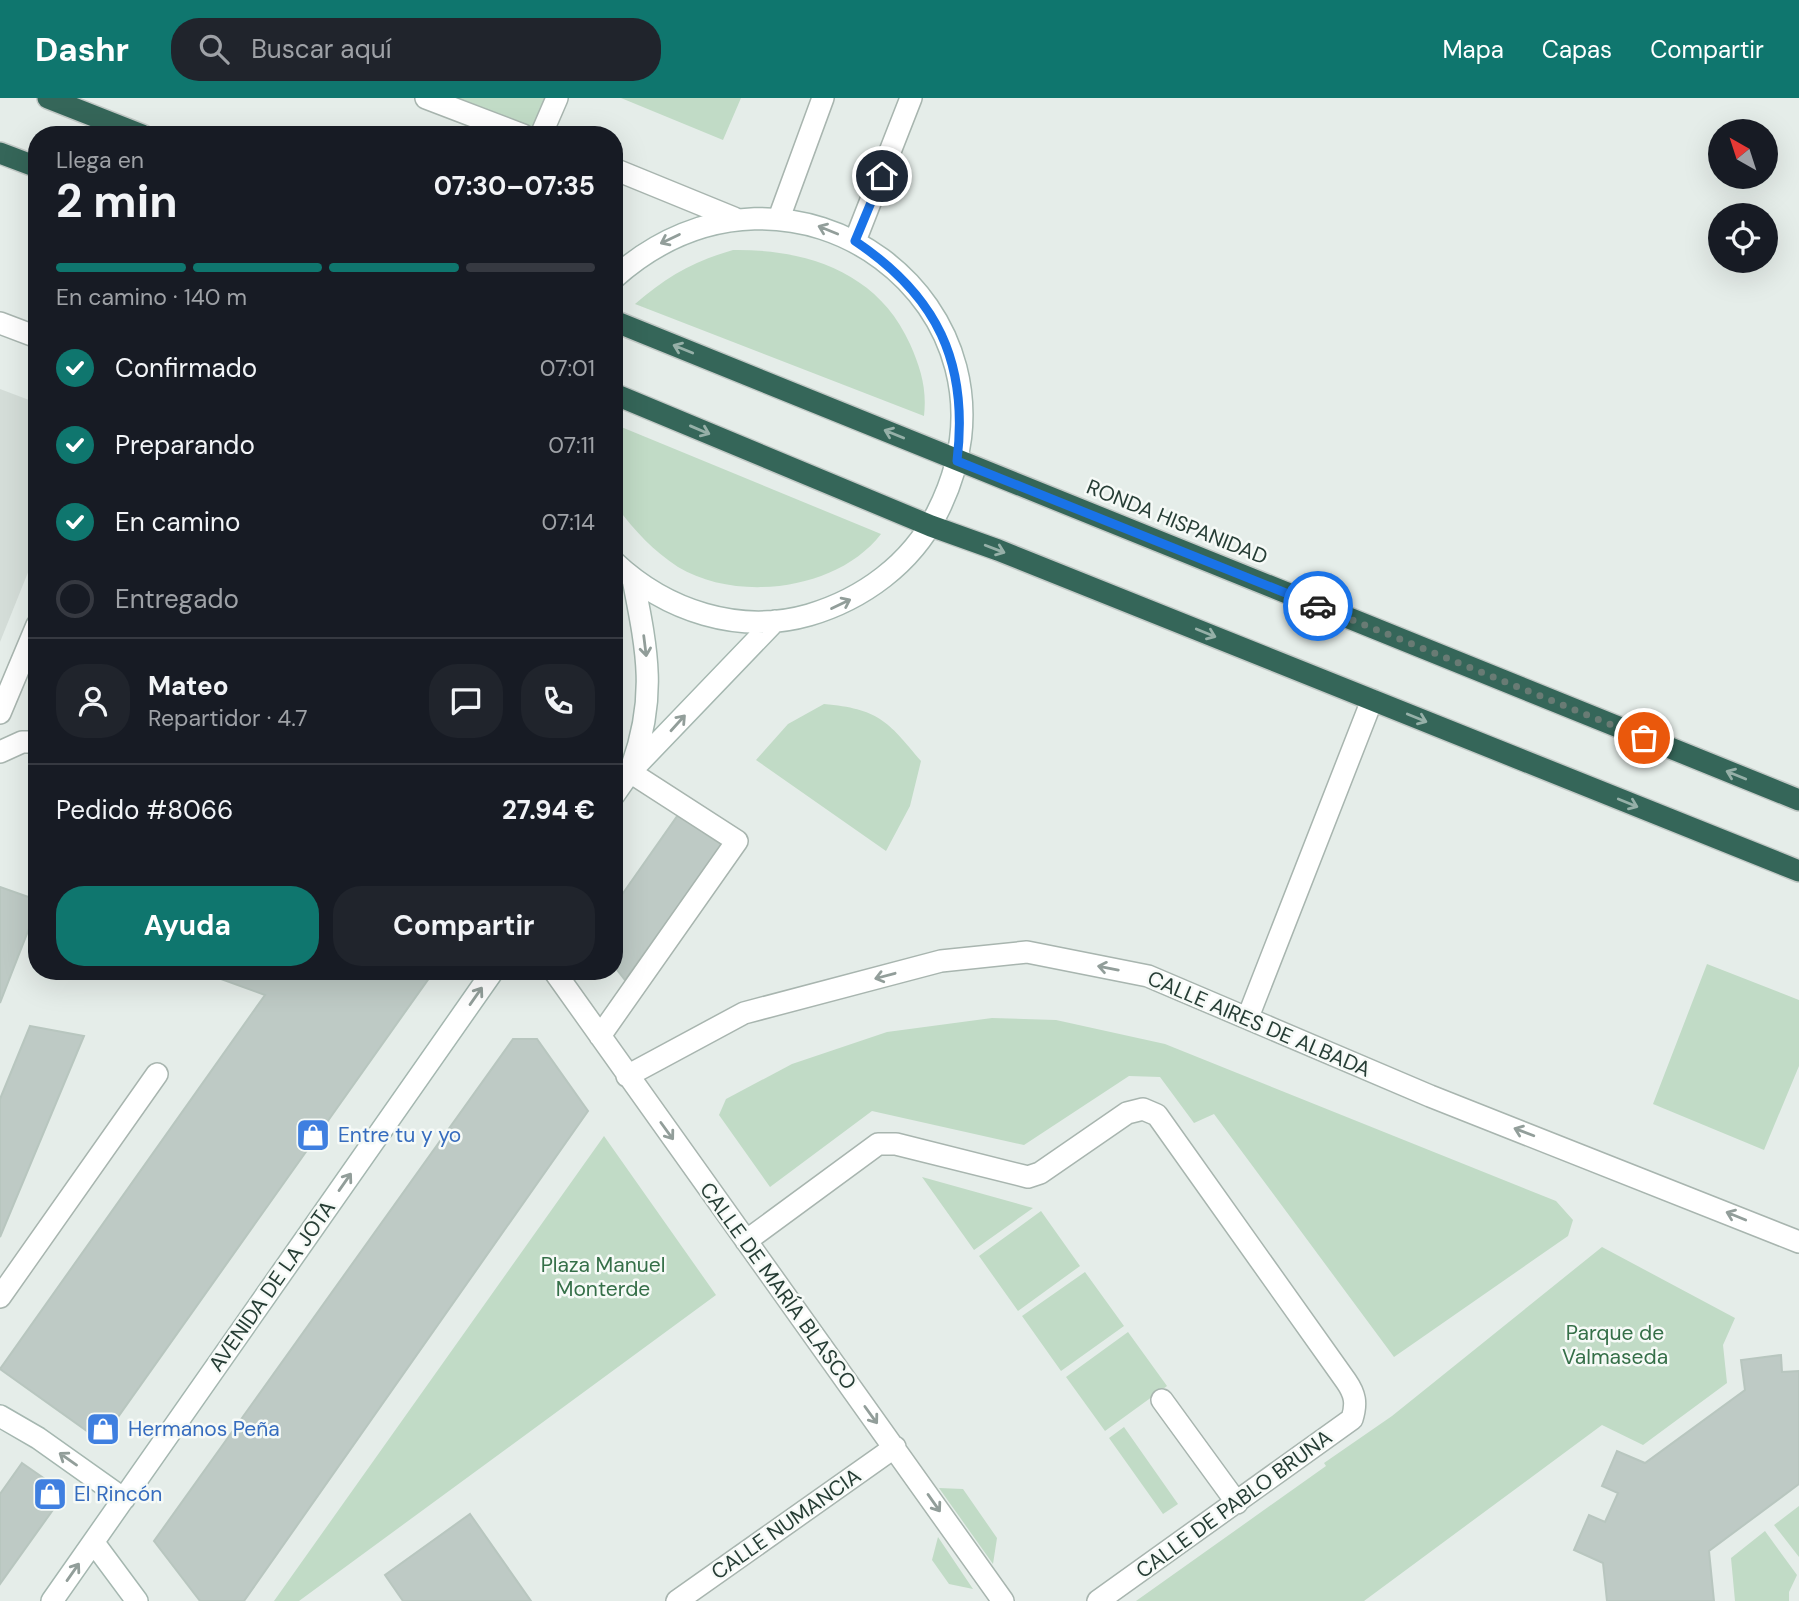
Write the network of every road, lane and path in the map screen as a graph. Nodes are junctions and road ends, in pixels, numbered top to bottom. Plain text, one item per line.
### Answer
1 (48, 98) edge
2 (426, 98) edge
3 (557, 98) edge
4 (823, 98) edge
5 (911, 98) edge
6 (119, 126) edge
7 (499, 126) edge
8 (545, 126) edge
9 (0, 153) edge
10 (28, 164) edge
11 (623, 173) edge
12 (734, 218) junction
13 (779, 218) junction
14 (855, 241) junction
15 (623, 270) edge
16 (0, 323) edge
17 (623, 325) edge
18 (28, 334) edge
19 (623, 398) edge
20 (957, 461) junction
21 (931, 526) junction
22 (624, 576) edge
23 (775, 621) junction
24 (28, 646) edge
25 (1372, 700) junction
26 (0, 713) edge
27 (28, 744) edge
28 (4, 750) edge
29 (630, 772) junction
30 (623, 782) edge
31 (1799, 800) edge
32 (1799, 871) edge
33 (488, 980) edge
34 (560, 980) edge
35 (1248, 1017) junction
36 (600, 1036) junction
37 (157, 1074) dead end
38 (627, 1076) junction
39 (746, 1241) junction
40 (1799, 1242) edge
41 (0, 1297) edge
42 (1162, 1400) dead end
43 (0, 1416) edge
44 (895, 1447) junction
45 (124, 1499) junction
46 (1237, 1503) junction
47 (94, 1543) junction
48 (52, 1601) edge
49 (137, 1601) edge
50 (677, 1601) edge
51 (1003, 1601) edge
52 (1098, 1601) edge

1 - 6 highway
2 - 7 street
3 - 8 street
4 - 13 street
5 - 14 street
9 - 10 highway
11 - 12 street
12 - 13 street
12 -> 15 street
14 -> 13 street
14 - 20 street
16 - 18 street
20 -> 17 highway, RONDA HISPANIDAD
19 -> 21 highway
20 - 21 street
31 -> 20 highway, RONDA HISPANIDAD
23 -> 21 street
21 -> 25 highway
22 - 23 street
22 -> 29 street
29 -> 23 street
24 - 26 street
25 -> 32 highway
25 - 35 street
27 - 28 street
29 - 30 street
29 - 36 street
45 -> 33 street, AVENIDA DE LA JOTA
34 - 36 street, CALLE DE MARÍA BLASCO
35 -> 38 street, CALLE AIRES DE ALBADA
40 -> 35 street, CALLE AIRES DE ALBADA
36 - 38 street, CALLE DE MARÍA BLASCO
37 - 41 street
38 -> 39 street, CALLE DE MARÍA BLASCO
39 -> 44 street, CALLE DE MARÍA BLASCO
39 - 46 street, CALLE DE PABLO BRUNA
42 - 46 street
45 -> 43 street
44 - 50 street, CALLE NUMANCIA
44 -> 51 street, CALLE DE MARÍA BLASCO
45 - 47 street, AVENIDA DE LA JOTA
46 - 52 street, CALLE DE PABLO BRUNA
48 -> 47 street, AVENIDA DE LA JOTA
47 - 49 street

